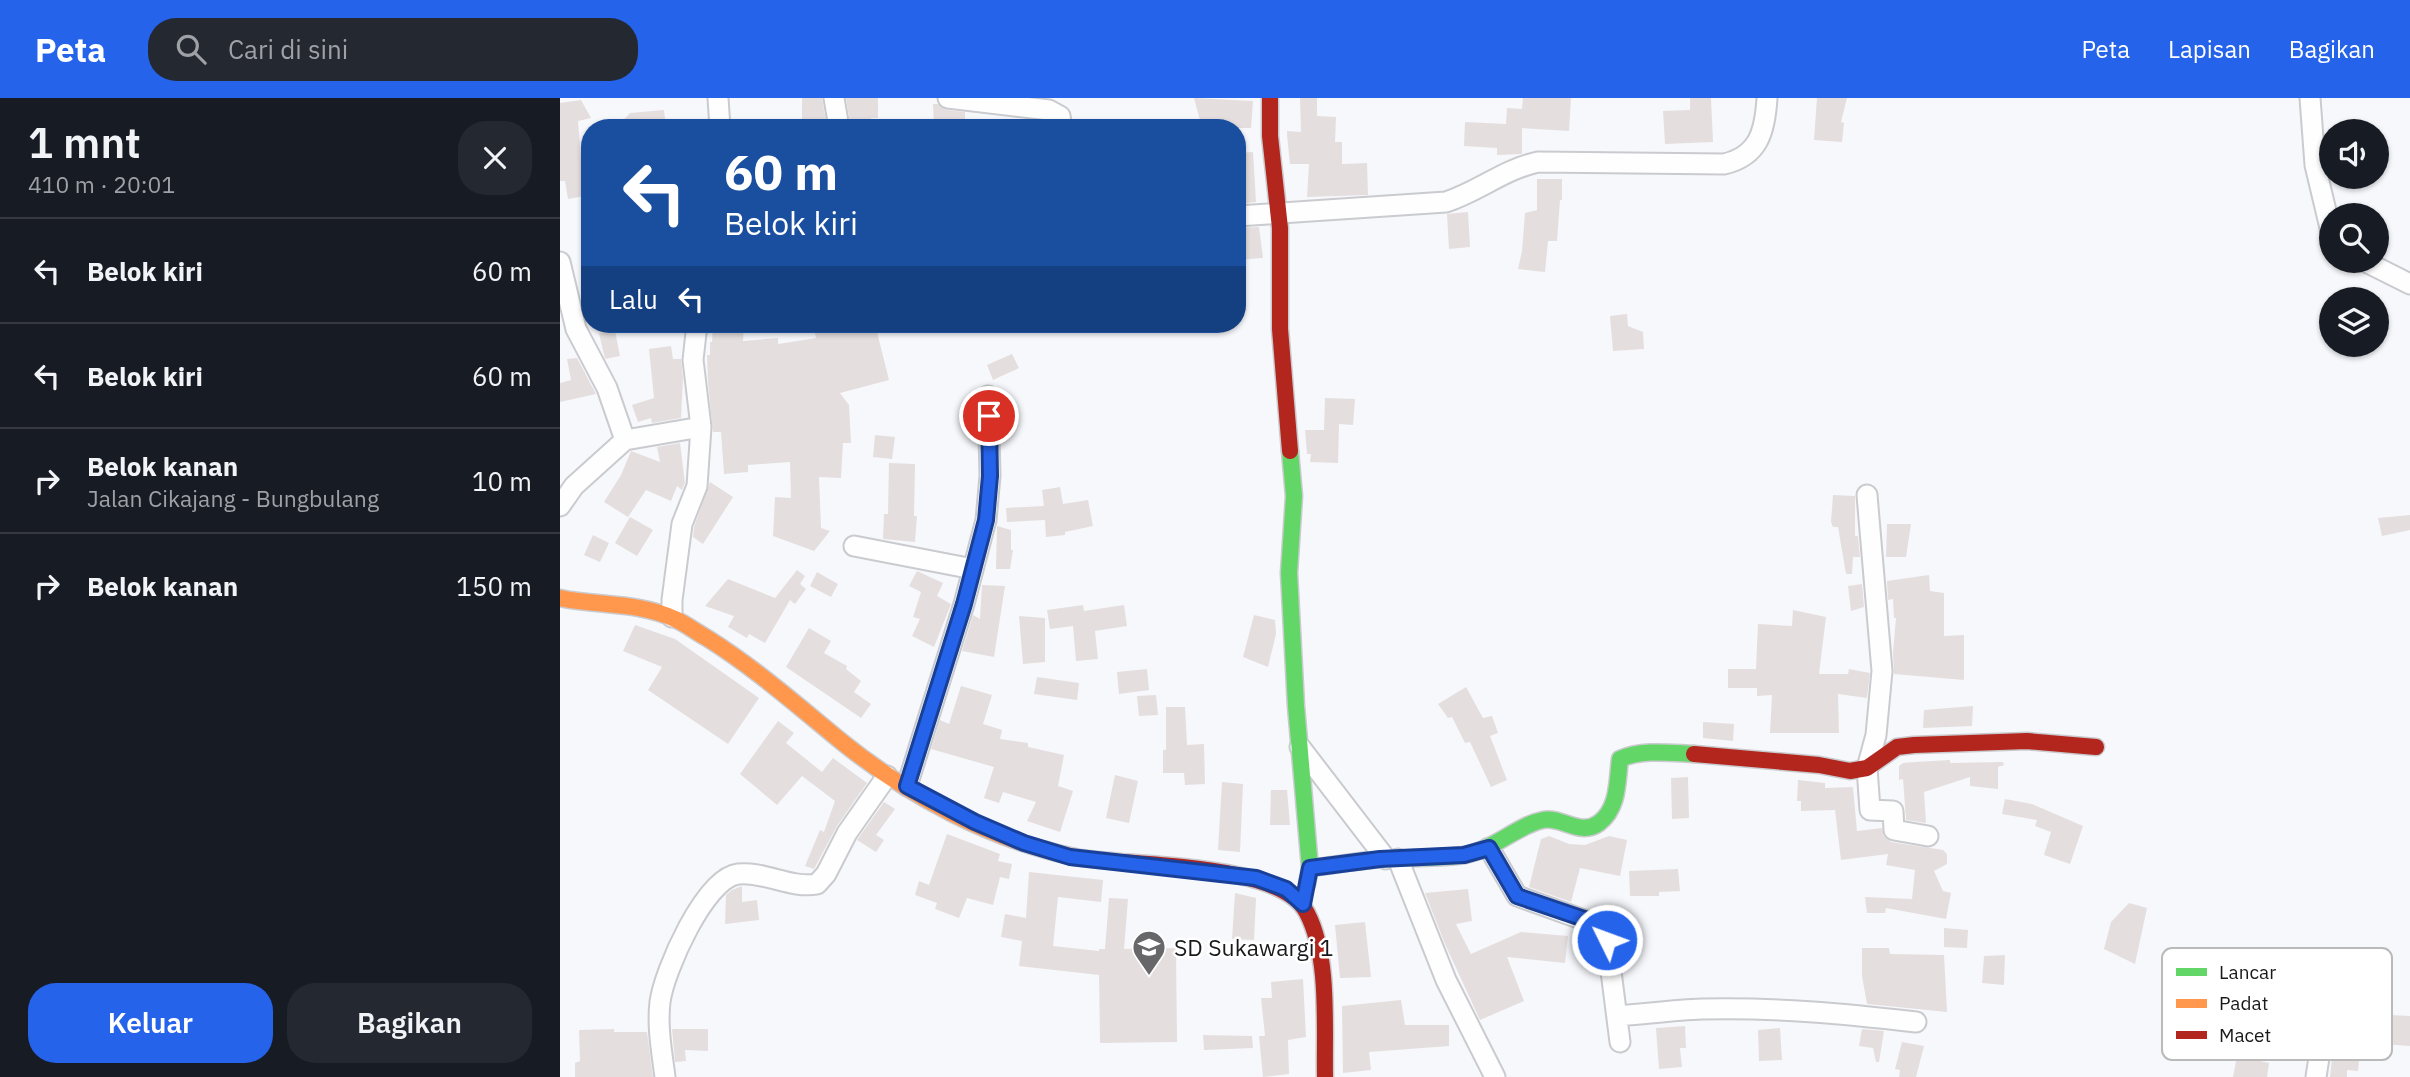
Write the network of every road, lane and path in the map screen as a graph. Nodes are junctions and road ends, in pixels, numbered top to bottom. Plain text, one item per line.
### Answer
1 (718, 98) edge
2 (834, 98) edge
3 (948, 98) edge
4 (1270, 98) edge
5 (1767, 98) edge
6 (2310, 98) edge
7 (719, 119) edge
8 (838, 119) edge
9 (1060, 119) edge
10 (2324, 203) edge
11 (1278, 213) junction
12 (1246, 215) edge
13 (560, 261) edge
14 (2388, 273) edge
15 (2410, 284) edge
16 (696, 333) edge
17 (988, 396) dead end
18 (701, 427) junction
19 (625, 440) junction
20 (1867, 495) dead end
21 (560, 506) edge
22 (854, 546) dead end
23 (973, 569) junction
24 (560, 598) edge
25 (672, 617) junction
26 (1299, 747) junction
27 (2096, 747) dead end
28 (1867, 768) junction
29 (887, 776) junction
30 (907, 786) junction
31 (1928, 836) dead end
32 (1489, 848) junction
33 (1392, 859) junction
34 (1310, 868) junction
35 (1303, 904) junction
36 (1617, 1016) junction
37 (1916, 1022) dead end
38 (1620, 1042) dead end
39 (665, 1077) edge
40 (1325, 1077) edge
41 (1495, 1077) edge

1 - 7 street
2 - 8 street
3 - 9 street
4 - 11 street
5 - 11 street
6 - 10 street
11 - 12 street
11 - 26 street
13 - 19 street
14 - 15 street
16 - 18 street
17 - 23 street
18 - 19 street
18 - 25 street
19 - 21 street
20 - 28 street
22 - 23 street
23 - 30 street
24 - 25 street
25 - 29 street
26 - 33 street
26 - 34 street
27 - 28 street
28 - 31 street
28 - 32 street
29 - 30 street
29 - 39 street
30 - 35 street
32 - 33 street
32 - 36 street
33 - 34 street
33 - 41 street
34 - 35 street
35 - 40 street
36 - 37 street
36 - 38 street

